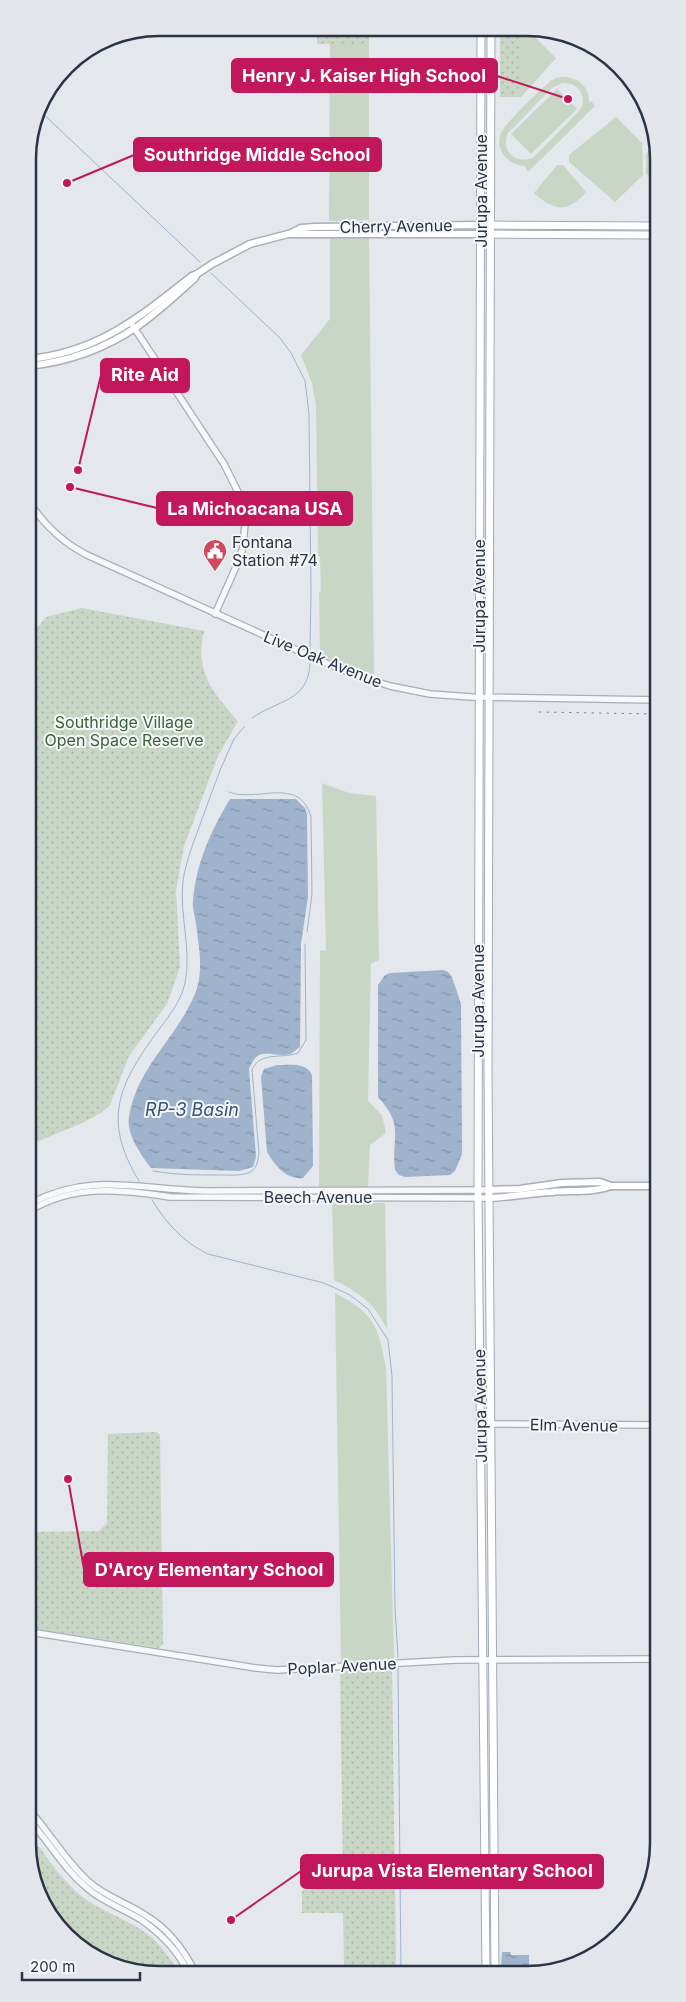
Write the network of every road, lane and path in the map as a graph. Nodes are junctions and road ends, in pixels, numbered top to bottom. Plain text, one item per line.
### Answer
1 (480, 36) edge
2 (491, 36) edge
3 (481, 225) junction
4 (490, 225) junction
5 (650, 226) edge
6 (288, 234) junction
7 (481, 234) junction
8 (490, 234) junction
9 (650, 235) edge
10 (133, 326) junction
11 (37, 357) edge
12 (37, 364) edge
13 (37, 512) edge
14 (215, 614) junction
15 (479, 697) junction
16 (489, 697) junction
17 (650, 700) edge
18 (649, 1186) edge
19 (478, 1194) junction
20 (489, 1194) junction
21 (36, 1201) edge
22 (36, 1208) edge
23 (491, 1424) junction
24 (649, 1425) edge
25 (36, 1633) edge
26 (649, 1659) edge
27 (482, 1660) junction
28 (492, 1660) junction
29 (36, 1818) edge
30 (36, 1829) edge
31 (184, 1966) edge
32 (191, 1966) edge
33 (486, 1966) edge
34 (495, 1966) edge

1 - 3 main road, Jurupa Avenue
2 - 4 main road, Jurupa Avenue
3 - 4 main road, Cherry Avenue
3 - 6 main road, Cherry Avenue
3 - 7 main road, Jurupa Avenue
4 - 5 main road, Cherry Avenue
4 - 8 main road, Jurupa Avenue
6 - 7 main road, Cherry Avenue
6 - 10 main road, Cherry Avenue
7 - 8 main road, Cherry Avenue
7 - 15 main road, Jurupa Avenue
8 - 9 main road, Cherry Avenue
8 - 16 main road, Jurupa Avenue
10 - 11 main road, Cherry Avenue
10 - 12 main road, Cherry Avenue
10 - 14 street
13 - 14 street, Live Oak Avenue
14 - 15 street, Live Oak Avenue
15 - 16 street, Live Oak Avenue
15 - 19 main road, Jurupa Avenue
16 - 17 street, Live Oak Avenue
16 - 20 main road, Jurupa Avenue
18 - 20 main road, Beech Avenue
19 - 20 street, Beech Avenue
19 - 21 street, Beech Avenue
19 - 22 street, Beech Avenue
19 - 27 main road, Jurupa Avenue
20 - 23 main road, Jurupa Avenue
23 - 24 street, Elm Avenue
23 - 28 main road, Jurupa Avenue
25 - 27 street, Poplar Avenue
26 - 28 street, Poplar Avenue
27 - 28 street, Poplar Avenue
27 - 33 main road, Jurupa Avenue
28 - 34 main road, Jurupa Avenue
29 - 32 street
30 - 31 street

